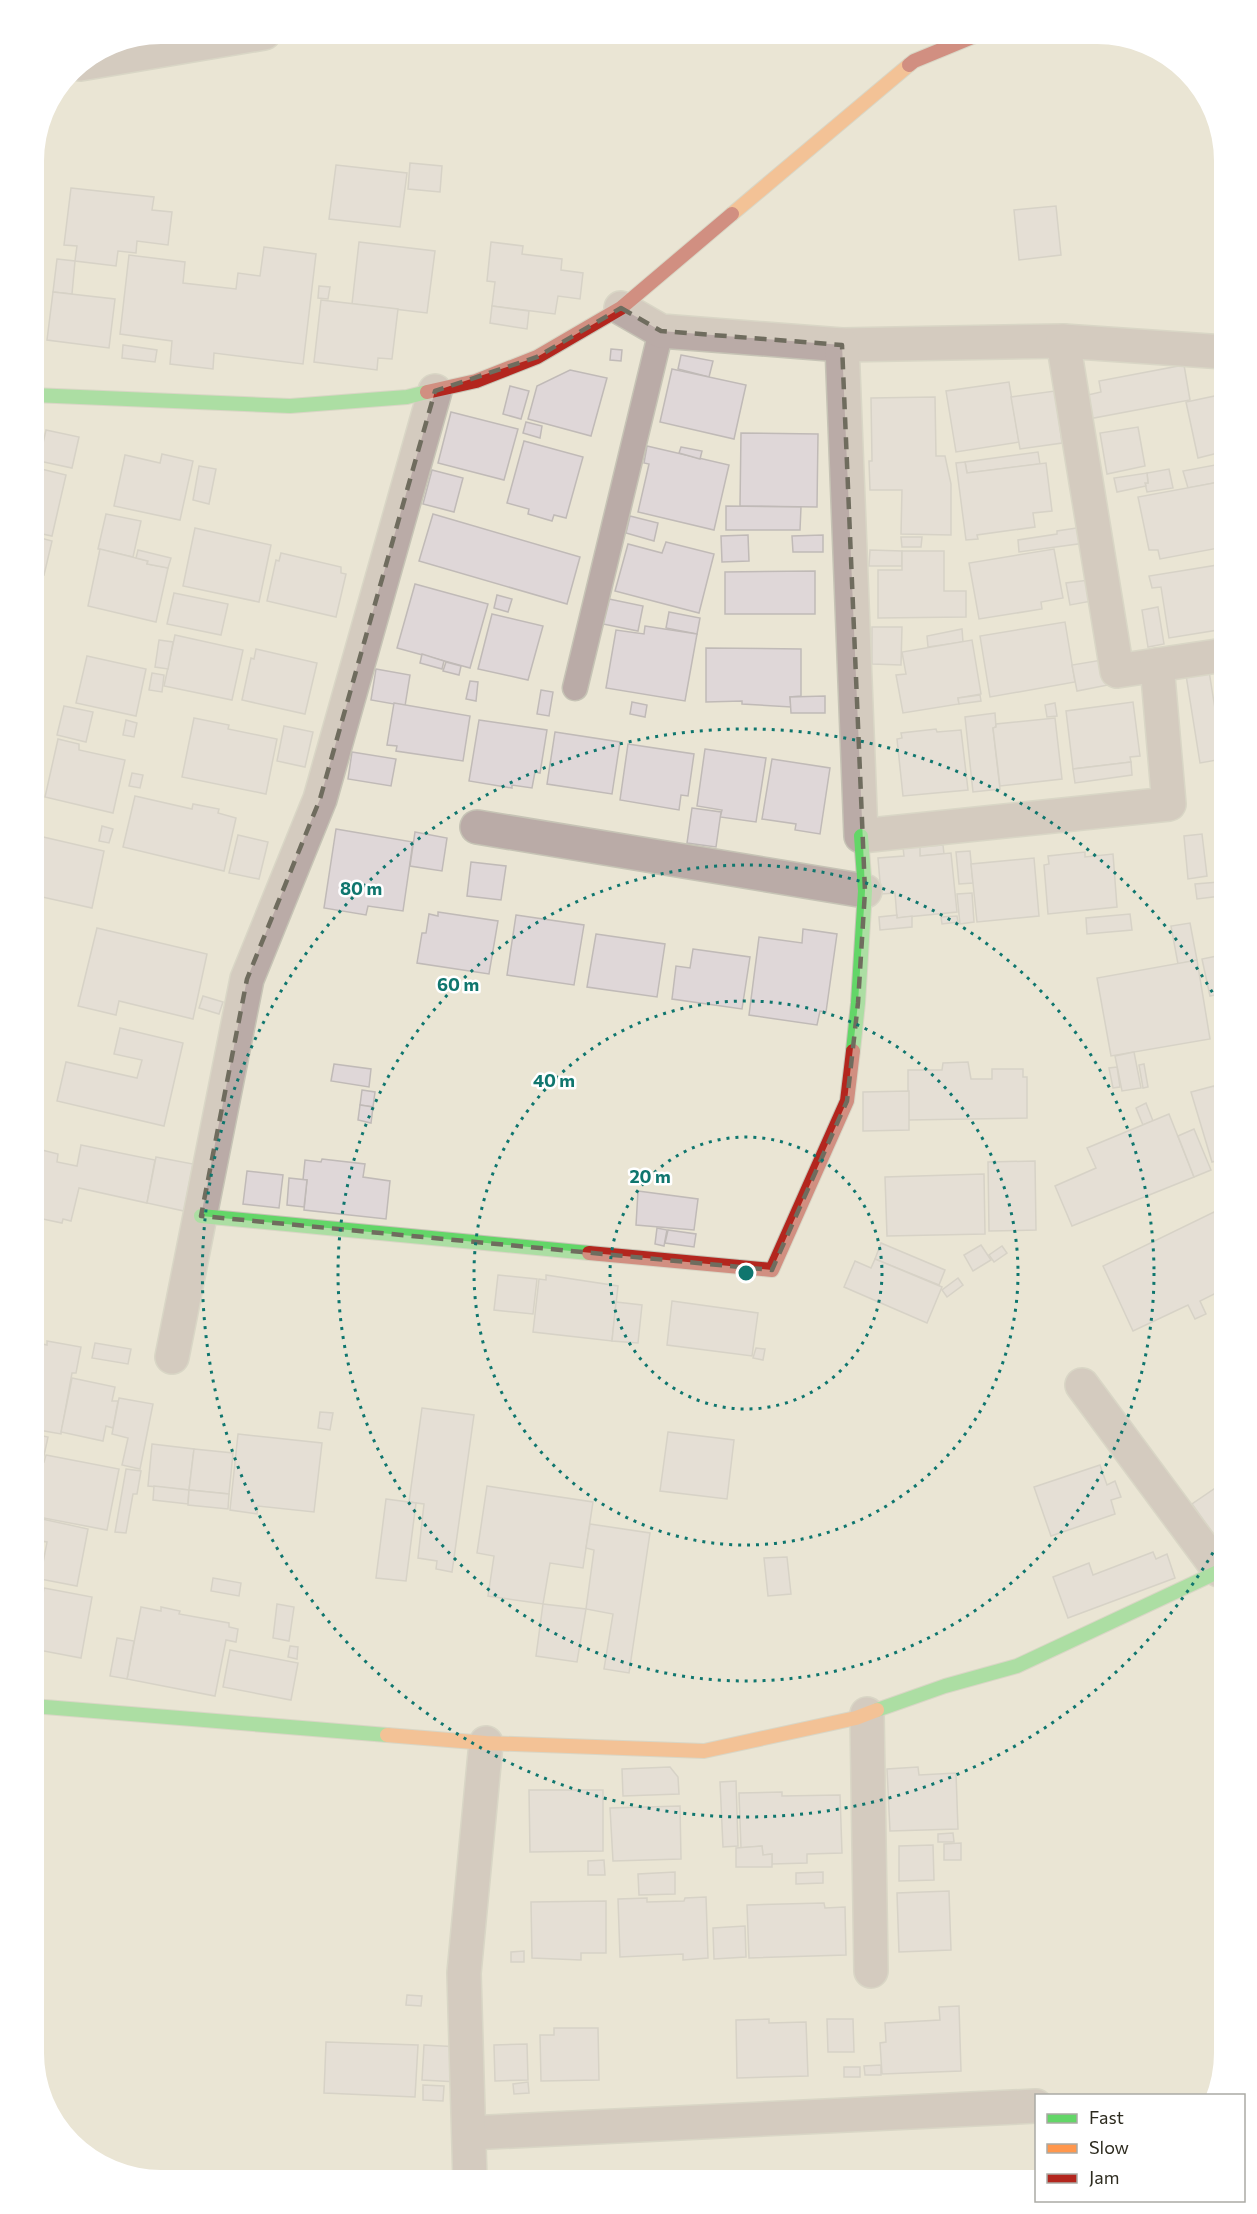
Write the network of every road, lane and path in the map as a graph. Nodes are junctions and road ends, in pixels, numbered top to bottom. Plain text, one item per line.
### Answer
1 (199, 44) edge
2 (955, 44) edge
3 (100, 61) edge
4 (621, 308) junction
5 (661, 331) junction
6 (1062, 340) junction
7 (842, 345) junction
8 (1214, 350) edge
9 (435, 391) junction
10 (44, 395) edge
11 (1214, 656) edge
12 (1157, 665) junction
13 (575, 688) dead end
14 (477, 827) dead end
15 (861, 836) junction
16 (865, 891) junction
17 (201, 1216) junction
18 (172, 1357) dead end
19 (1082, 1385) dead end
20 (1214, 1558) edge
21 (1214, 1573) edge
22 (44, 1707) edge
23 (867, 1714) junction
24 (486, 1743) junction
25 (871, 1971) dead end
26 (1035, 2106) edge
27 (469, 2133) junction
28 (470, 2170) edge

1 - 3 street
2 - 4 street
4 - 5 street
4 - 9 street
5 - 7 street
5 - 13 lane
6 - 7 street
6 - 8 street
6 - 12 street
7 - 15 street
9 - 10 street
9 - 17 street
11 - 12 street
12 - 15 street
14 - 16 street
15 - 16 street
16 - 17 street
17 - 18 street
19 - 20 street
21 - 23 street
22 - 24 street
23 - 24 street
23 - 25 street
24 - 27 street
26 - 27 street
27 - 28 street

